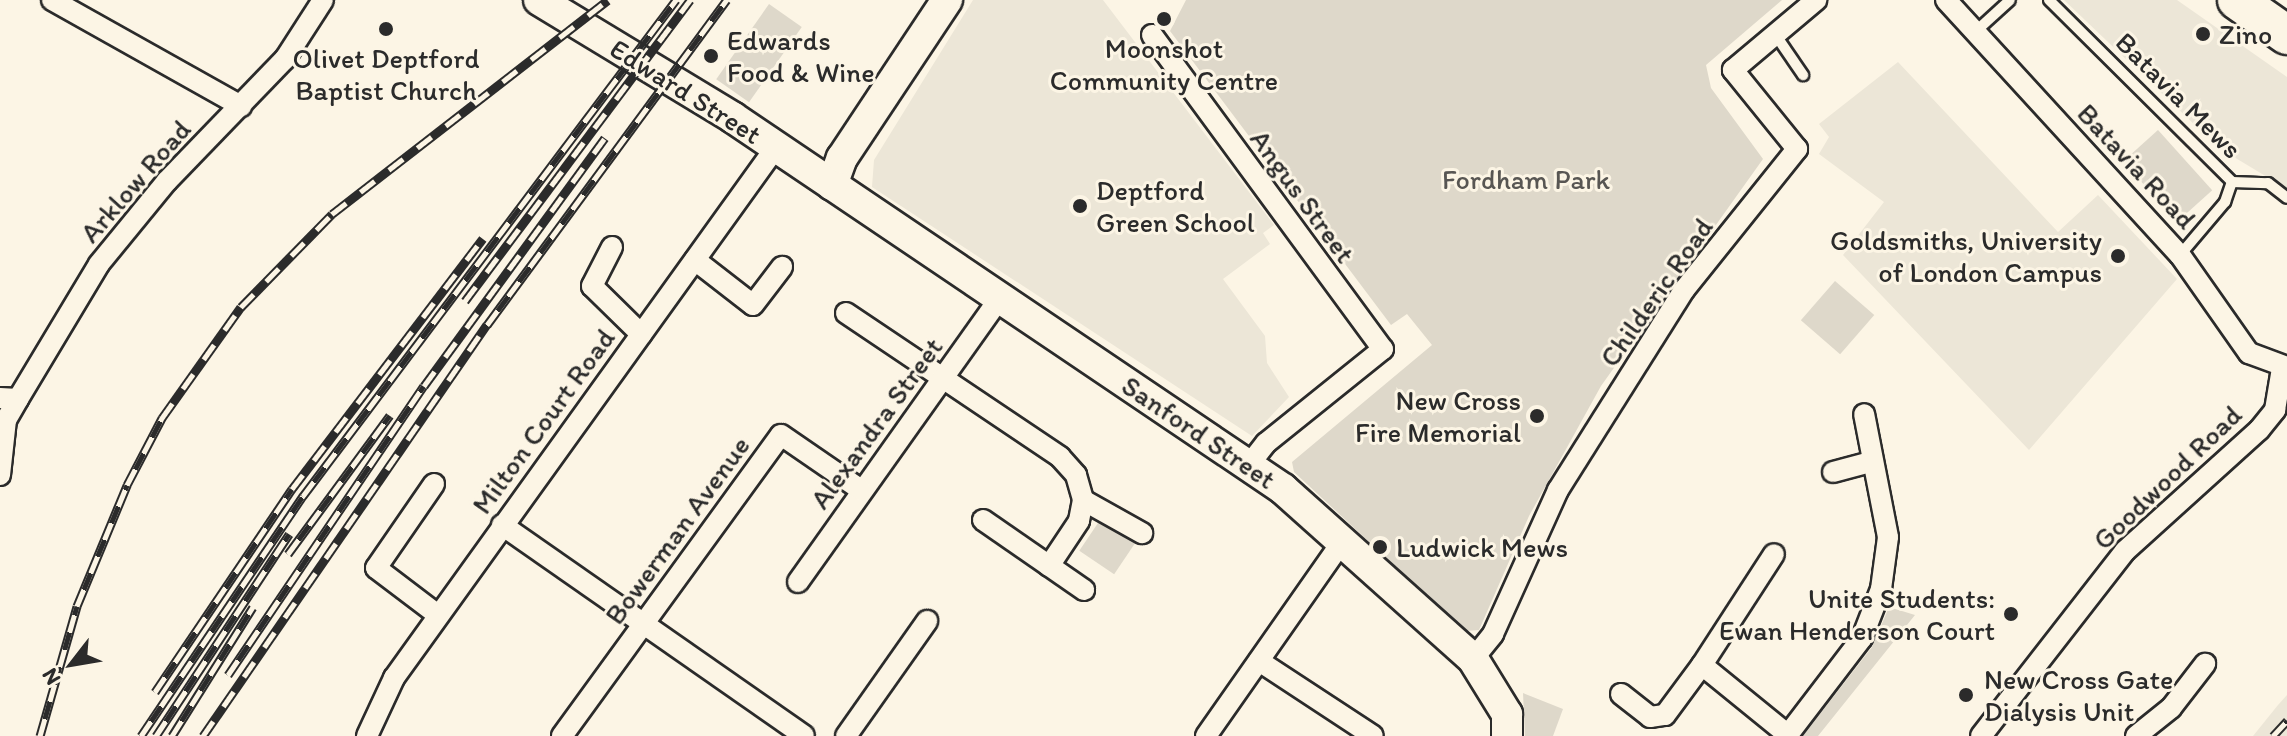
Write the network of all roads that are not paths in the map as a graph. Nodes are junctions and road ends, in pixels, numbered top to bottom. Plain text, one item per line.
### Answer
1 (52, 0) edge
2 (323, 0) edge
3 (539, 0) edge
4 (947, 0) edge
5 (1816, 0) edge
6 (1946, 0) edge
7 (2010, 0) edge
8 (2049, 0) edge
9 (2237, 0) edge
10 (1975, 32) junction
11 (1775, 34) junction
12 (1152, 35) dead end
13 (2287, 35) edge
14 (1803, 75) dead end
15 (241, 106) junction
16 (776, 147) junction
17 (2232, 182) junction
18 (832, 185) junction
19 (2287, 198) edge
20 (612, 247) dead end
21 (2180, 255) junction
22 (695, 260) junction
23 (782, 267) dead end
24 (1000, 298) junction
25 (846, 313) dead end
26 (641, 334) junction
27 (2285, 368) edge
28 (943, 377) junction
29 (9, 398) edge
30 (1864, 414) dead end
31 (1257, 454) junction
32 (1870, 462) junction
33 (1833, 472) dead end
34 (0, 475) edge
35 (434, 484) dead end
36 (861, 490) junction
37 (1083, 500) junction
38 (983, 520) dead end
39 (502, 525) junction
40 (1142, 533) dead end
41 (1342, 542) junction
42 (1774, 554) dead end
43 (1049, 566) junction
44 (798, 582) dead end
45 (1084, 590) dead end
46 (438, 615) junction
47 (927, 621) dead end
48 (644, 623) junction
49 (1473, 659) junction
50 (1259, 661) junction
51 (2205, 664) dead end
52 (1702, 665) junction
53 (1621, 694) dead end
54 (1991, 733) edge
55 (2143, 733) edge
56 (367, 736) edge
57 (562, 736) edge
58 (804, 736) edge
59 (846, 736) edge
60 (1206, 736) edge
61 (1373, 736) edge
62 (1507, 736) edge
63 (1787, 736) edge

1 - 15 street
2 - 15 street, Arklow Road
3 - 16 main road, Edward Street
4 - 18 main road
5 - 11 street, Childeric Road
6 - 10 street, Batavia Road
7 - 10 lane
8 - 17 lane, Batavia Mews
9 - 13 highway
10 - 21 street, Batavia Road
11 - 14 lane
11 - 49 street, Childeric Road
12 - 31 street, Angus Street
15 - 29 street, Arklow Road
16 - 18 main road, Edward Street
16 - 22 street, Milton Court Road
17 - 19 lane, Batavia Mews
17 - 21 lane
18 - 24 main road, Sanford Street
20 - 26 street
21 - 27 street, Batavia Road
22 - 23 street
22 - 26 street, Milton Court Road
24 - 28 street, Alexandra Street
24 - 31 main road, Sanford Street
25 - 28 street
26 - 39 street, Milton Court Road
27 - 54 street, Goodwood Road
28 - 36 street, Alexandra Street
28 - 37 street
29 - 34 street, Arklow Road
30 - 32 street
31 - 41 main road, Sanford Street
32 - 33 street
32 - 63 street
35 - 46 street
36 - 44 street, Alexandra Street
36 - 48 street, Bowerman Avenue
37 - 40 street
37 - 43 street
38 - 43 street
39 - 46 street, Milton Court Road
39 - 48 street
41 - 49 main road, Sanford Street
41 - 50 street
42 - 52 street
43 - 45 street
46 - 56 street, Milton Court Road
47 - 59 street
48 - 57 street, Bowerman Avenue
48 - 58 street
49 - 62 main road, Sanford Street
50 - 60 street
50 - 61 street
51 - 55 street
52 - 53 street
52 - 63 street

